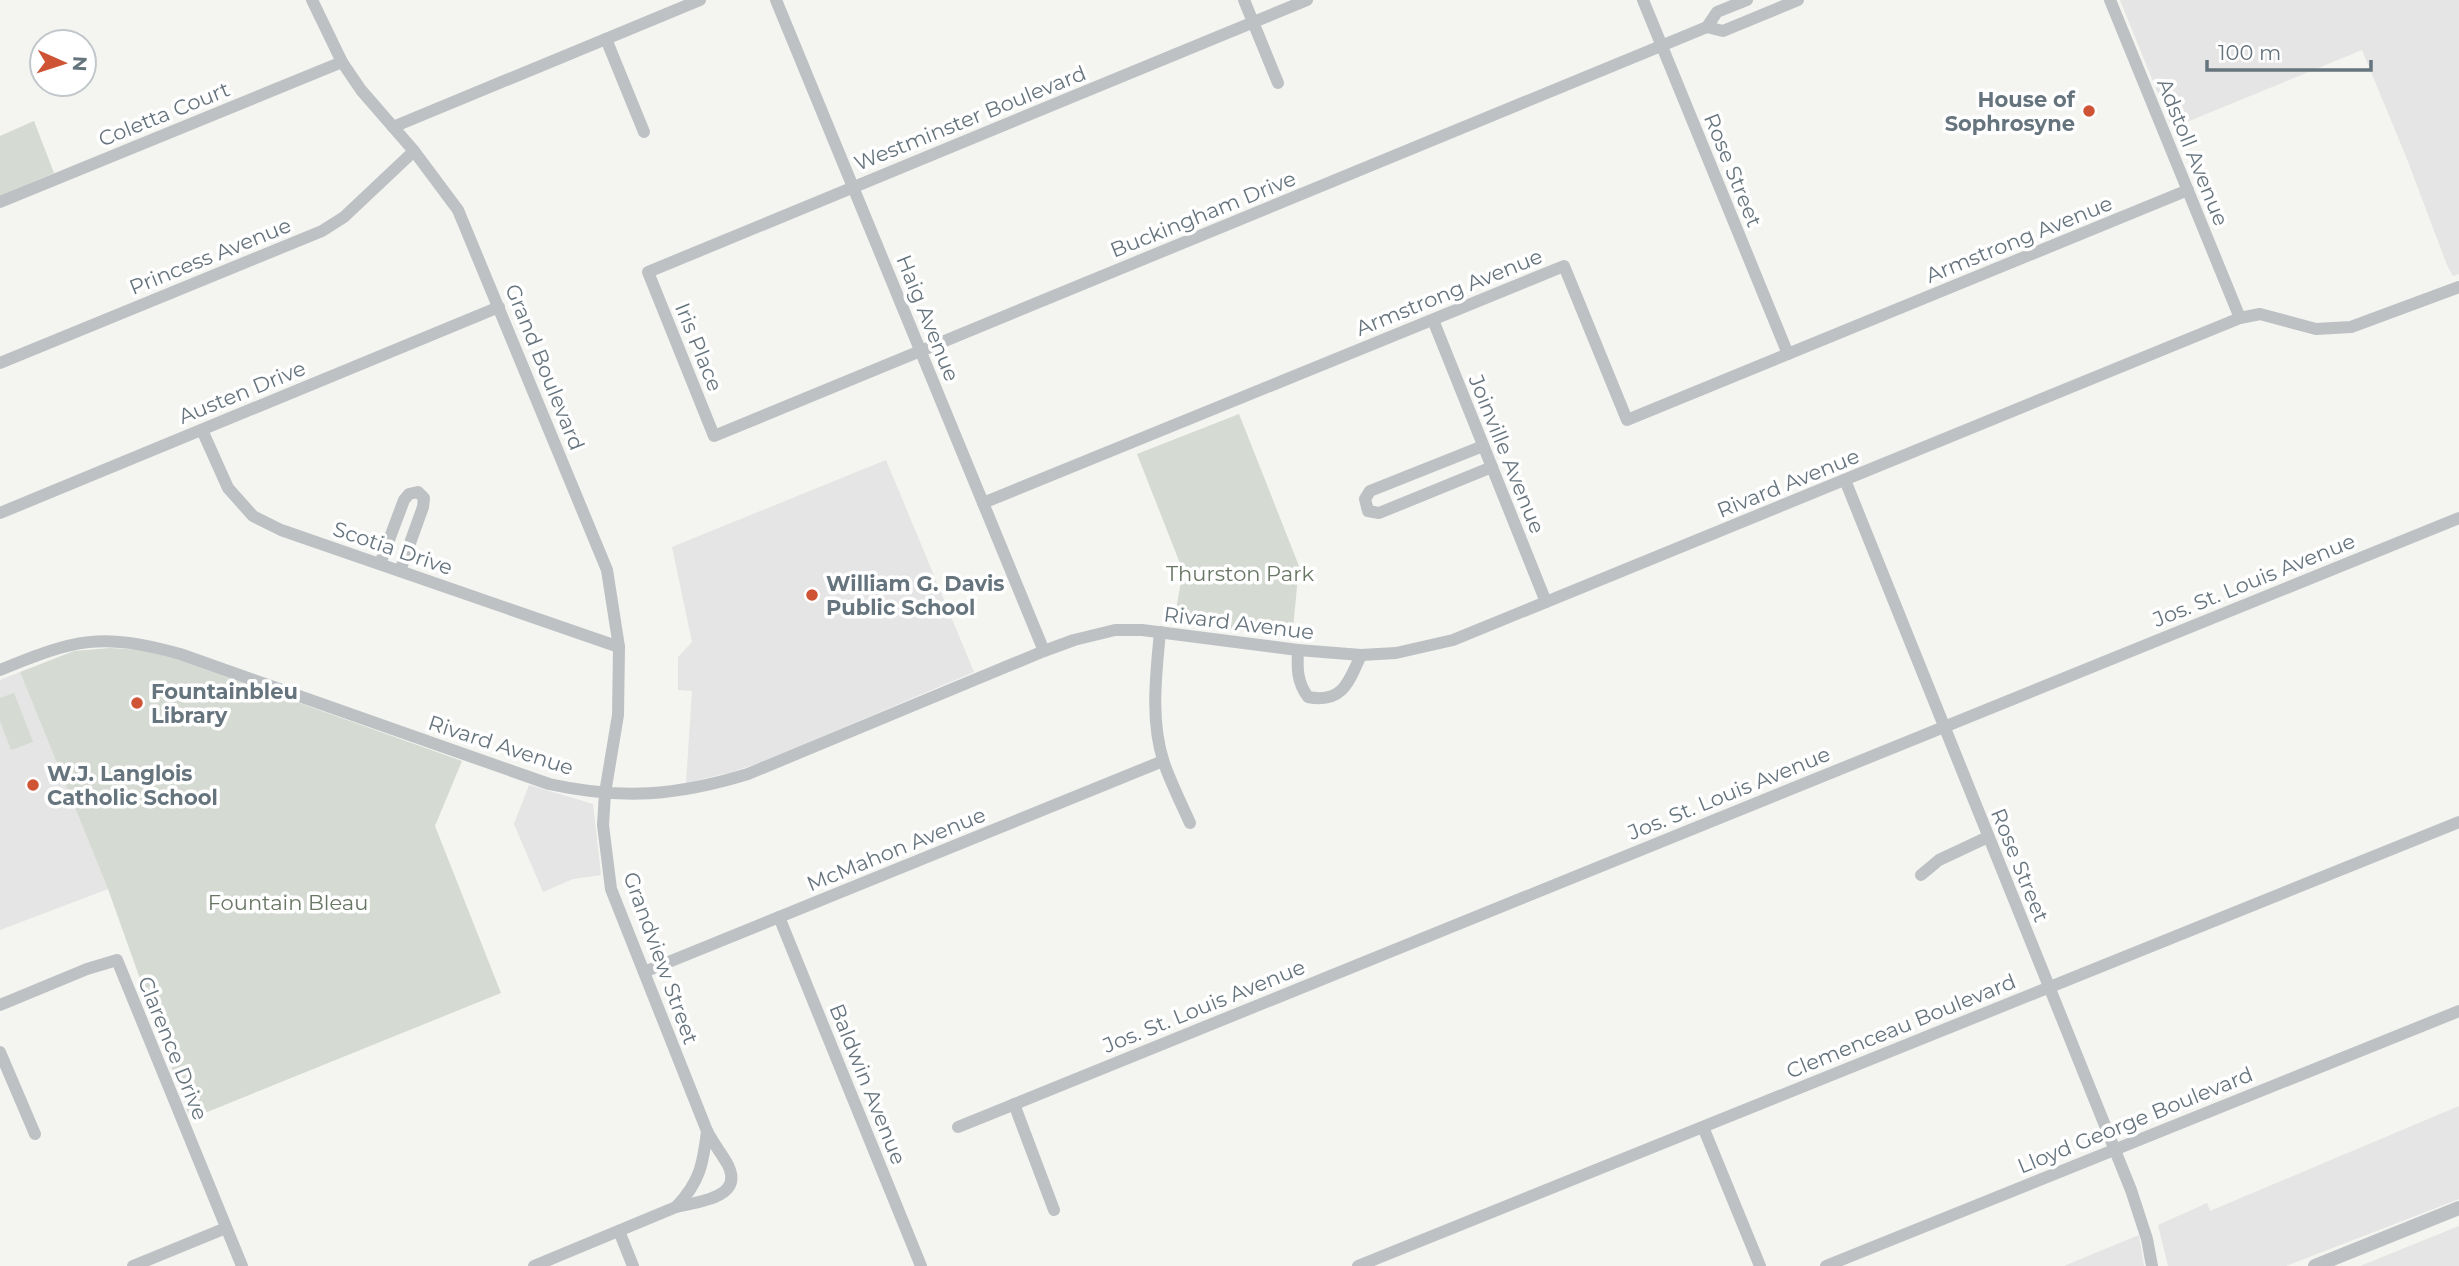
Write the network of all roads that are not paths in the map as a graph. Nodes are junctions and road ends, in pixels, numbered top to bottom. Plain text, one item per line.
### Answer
1 (312, 0) edge
2 (700, 0) edge
3 (776, 0) edge
4 (1244, 0) edge
5 (1307, 0) edge
6 (1643, 0) edge
7 (1747, 0) edge
8 (1798, 0) edge
9 (2110, 0) edge
10 (1253, 22) junction
11 (1707, 27) junction
12 (606, 39) junction
13 (1662, 46) junction
14 (342, 62) junction
15 (1278, 83) dead end
16 (393, 127) junction
17 (644, 132) dead end
18 (414, 151) junction
19 (853, 187) junction
20 (2188, 190) junction
21 (0, 202) edge
22 (648, 272) joint
23 (2459, 287) edge
24 (499, 307) junction
25 (2240, 318) junction
26 (1433, 320) junction
27 (922, 351) junction
28 (1788, 354) junction
29 (0, 363) edge
30 (202, 430) junction
31 (714, 436) joint
32 (1483, 446) junction
33 (1492, 467) junction
34 (1845, 480) junction
35 (983, 503) junction
36 (0, 513) edge
37 (2459, 518) edge
38 (380, 564) junction
39 (400, 571) junction
40 (1546, 603) junction
41 (1160, 632) junction
42 (619, 647) junction
43 (1298, 650) junction
44 (1044, 651) junction
45 (1361, 655) junction
46 (0, 670) edge
47 (1944, 727) junction
48 (1163, 761) junction
49 (605, 793) junction
50 (2459, 822) edge
51 (1189, 823) dead end
52 (1988, 838) junction
53 (1921, 875) dead end
54 (779, 917) junction
55 (644, 972) junction
56 (2048, 988) junction
57 (0, 1005) edge
58 (2459, 1011) edge
59 (0, 1052) edge
60 (1014, 1104) junction
61 (958, 1127) dead end
62 (1703, 1127) junction
63 (707, 1131) junction
64 (35, 1134) dead end
65 (2115, 1149) junction
66 (677, 1207) junction
67 (2459, 1208) edge
68 (1054, 1210) dead end
69 (226, 1228) junction
70 (619, 1231) junction
71 (133, 1266) edge
72 (242, 1266) edge
73 (534, 1266) edge
74 (633, 1266) edge
75 (920, 1266) edge
76 (1359, 1266) edge
77 (1760, 1266) edge
78 (1826, 1266) edge
79 (2152, 1266) edge
80 (2315, 1266) edge

1 - 14 street, Grand Boulevard
2 - 12 street
3 - 19 street, Haig Avenue
4 - 10 street
5 - 10 street, Westminster Boulevard
6 - 13 street, Rose Street
7 - 11 street, Buckingham Drive
8 - 11 street, Buckingham Drive
9 - 20 street, Adstoll Avenue
10 - 15 street
10 - 19 street, Westminster Boulevard
11 - 13 street, Buckingham Drive
12 - 16 street
12 - 17 street
13 - 27 street, Buckingham Drive
13 - 28 street, Rose Street
14 - 16 street, Grand Boulevard
14 - 21 street, Coletta Court
16 - 18 street, Grand Boulevard
18 - 24 street, Grand Boulevard
18 - 29 street, Princess Avenue
19 - 22 street, Westminster Boulevard
19 - 27 street, Haig Avenue
20 - 25 street, Adstoll Avenue
20 - 28 street, Armstrong Avenue
22 - 31 street, Iris Place
23 - 25 street, Rivard Avenue
24 - 30 street, Austen Drive
24 - 42 street, Grand Boulevard
25 - 34 street, Rivard Avenue
26 - 28 street, Armstrong Avenue
26 - 32 street, Joinville Avenue
26 - 35 street, Armstrong Avenue
27 - 31 street, Buckingham Drive
27 - 35 street, Haig Avenue
30 - 36 street, Austen Drive
30 - 38 street, Scotia Drive
32 - 33 street, Joinville Avenue
32 - 33 street
33 - 40 street, Joinville Avenue
34 - 40 street, Rivard Avenue
34 - 47 street, Rose Street
35 - 44 street, Haig Avenue
37 - 47 street, Jos. St. Louis Avenue
38 - 39 street, Scotia Drive
38 - 39 street
39 - 42 street, Scotia Drive
40 - 45 street, Rivard Avenue
41 - 43 street, Rivard Avenue
41 - 44 street, Rivard Avenue
41 - 48 street
42 - 49 street, Grand Boulevard
43 - 45 street, Rivard Avenue
43 - 45 street
44 - 49 street, Rivard Avenue
46 - 49 street, Rivard Avenue
47 - 52 street, Rose Street
47 - 60 street, Jos. St. Louis Avenue
48 - 51 street
48 - 54 street, McMahon Avenue
49 - 55 street, Grandview Street
50 - 56 street, Clemenceau Boulevard
52 - 53 street
52 - 56 street, Rose Street
54 - 55 street, McMahon Avenue
54 - 75 street, Baldwin Avenue
55 - 63 street, Grandview Street
56 - 62 street, Clemenceau Boulevard
56 - 65 street, Rose Street
57 - 69 street, Clarence Drive
58 - 65 street, Lloyd George Boulevard
59 - 64 street
60 - 61 street, Jos. St. Louis Avenue
60 - 68 street
62 - 76 street, Clemenceau Boulevard
62 - 77 street
63 - 66 street, Grandview Street
63 - 66 street, Grandview Street
65 - 78 street, Lloyd George Boulevard
65 - 79 street, Rose Street
66 - 70 street, Grandview Street
67 - 80 street
69 - 71 street
69 - 72 street, Clarence Drive
70 - 73 street, Grandview Street
70 - 74 street

